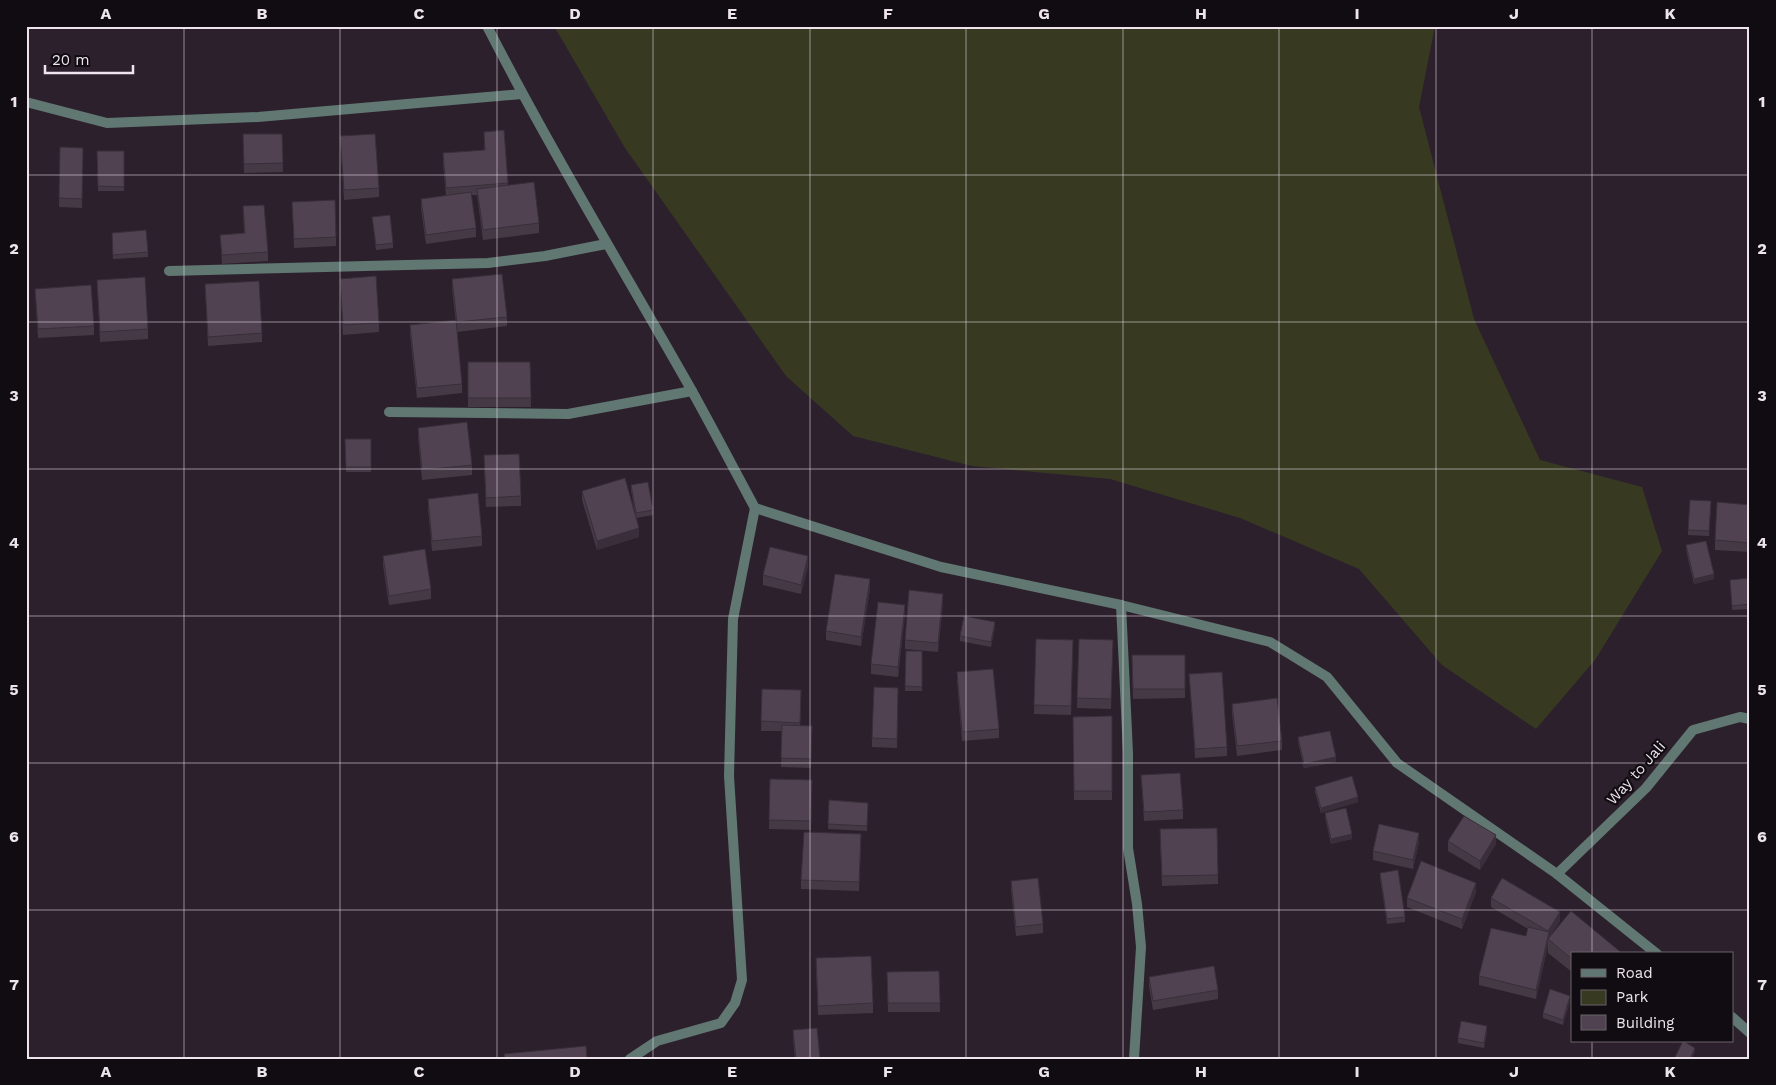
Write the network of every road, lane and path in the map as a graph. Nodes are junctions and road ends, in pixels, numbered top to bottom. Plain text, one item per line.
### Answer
1 (487, 26) edge
2 (522, 94) junction
3 (26, 102) edge
4 (606, 244) junction
5 (168, 271) dead end
6 (692, 392) junction
7 (389, 412) dead end
8 (755, 508) junction
9 (1121, 605) junction
10 (1750, 719) edge
11 (1557, 874) junction
12 (1654, 952) edge
13 (1734, 1019) edge
14 (1750, 1034) edge
15 (630, 1059) edge
16 (1134, 1059) edge

1 - 2 street
2 - 3 street
2 - 4 street
4 - 5 street
4 - 6 street
6 - 7 street
6 - 8 street
8 - 9 street
8 - 15 street
9 - 11 street
9 - 16 street
10 - 11 street, Way to Jali
11 - 12 street
13 - 14 street

